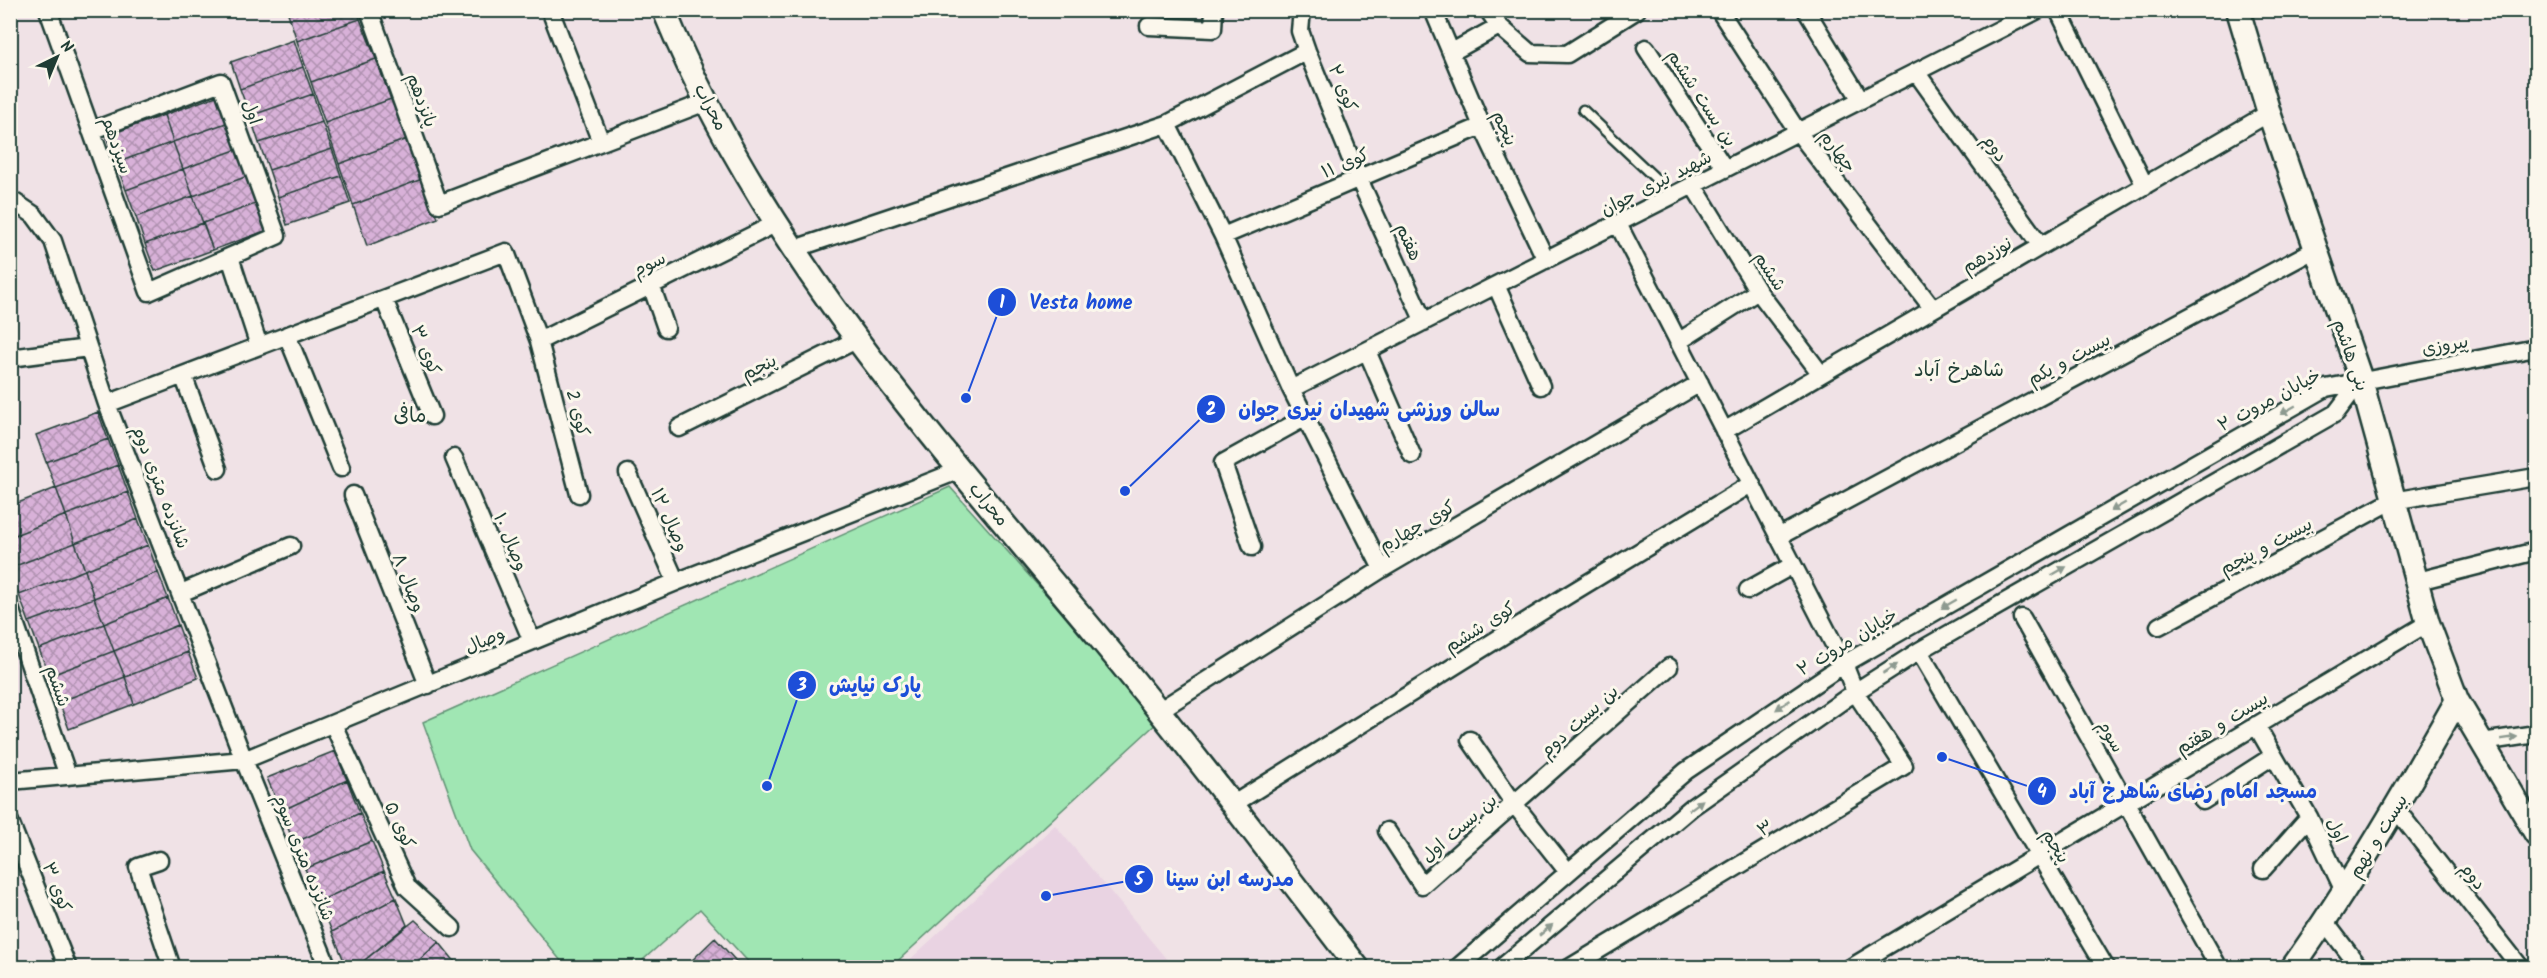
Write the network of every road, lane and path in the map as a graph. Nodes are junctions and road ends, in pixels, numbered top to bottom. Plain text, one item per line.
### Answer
1 (48, 10) edge
2 (369, 10) edge
3 (550, 10) edge
4 (664, 10) edge
5 (1214, 10) edge
6 (1302, 10) edge
7 (1433, 10) edge
8 (1488, 10) edge
9 (1637, 10) edge
10 (1719, 10) edge
11 (1806, 10) edge
12 (2038, 10) edge
13 (2058, 10) edge
14 (2238, 10) edge
15 (1149, 26) dead end
16 (1499, 26) junction
17 (1646, 48) dead end
18 (1307, 51) junction
19 (1452, 52) junction
20 (1916, 72) junction
21 (1861, 100) junction
22 (706, 102) junction
23 (1583, 110) dead end
24 (2269, 114) junction
25 (1167, 124) junction
26 (1482, 126) junction
27 (91, 130) junction
28 (1798, 132) junction
29 (601, 142) junction
30 (1725, 169) junction
31 (1359, 179) junction
32 (1693, 185) junction
33 (2145, 186) junction
34 (1673, 195) junction
35 (10, 199) edge
36 (777, 223) junction
37 (1618, 224) junction
38 (1223, 236) junction
39 (2042, 246) junction
40 (794, 249) junction
41 (2314, 250) junction
42 (230, 257) junction
43 (1546, 260) junction
44 (651, 285) junction
45 (1496, 285) junction
46 (1758, 291) junction
47 (384, 299) junction
48 (1933, 309) junction
49 (1424, 322) junction
50 (666, 328) dead end
51 (287, 335) junction
52 (856, 340) junction
53 (539, 341) junction
54 (1678, 342) junction
55 (259, 346) junction
56 (88, 348) junction
57 (2536, 348) edge
58 (1367, 351) junction
59 (10, 358) edge
60 (1821, 374) junction
61 (183, 375) junction
62 (2361, 380) junction
63 (1700, 383) junction
64 (1541, 386) dead end
65 (1291, 389) junction
66 (107, 404) junction
67 (432, 416) dead end
68 (1306, 417) junction
69 (679, 429) dead end
70 (1724, 431) junction
71 (1412, 455) dead end
72 (454, 458) dead end
73 (340, 468) dead end
74 (218, 469) dead end
75 (960, 470) junction
76 (628, 473) dead end
77 (2536, 477) edge
78 (1751, 484) junction
79 (579, 494) dead end
80 (353, 495) dead end
81 (2392, 501) junction
82 (1778, 537) junction
83 (291, 546) dead end
84 (1252, 547) dead end
85 (2536, 551) edge
86 (1793, 565) junction
87 (1382, 569) junction
88 (2418, 581) junction
89 (676, 582) junction
90 (1748, 590) dead end
91 (181, 593) junction
92 (10, 608) edge
93 (2022, 618) dead end
94 (2428, 623) junction
95 (2159, 626) dead end
96 (532, 641) junction
97 (1919, 651) junction
98 (1844, 664) junction
99 (1669, 667) dead end
100 (428, 685) junction
101 (1855, 692) junction
102 (2457, 700) junction
103 (1160, 710) junction
104 (333, 724) junction
105 (2256, 725) junction
106 (2536, 734) edge
107 (1470, 740) dead end
108 (2482, 742) junction
109 (2273, 756) junction
110 (244, 760) junction
111 (68, 776) junction
112 (10, 781) edge
113 (2203, 801) dead end
114 (2127, 802) junction
115 (1232, 805) junction
116 (1515, 805) junction
117 (2396, 809) junction
118 (2309, 817) junction
119 (10, 822) edge
120 (1387, 831) dead end
121 (2536, 834) edge
122 (2039, 855) junction
123 (159, 860) dead end
124 (2263, 869) dead end
125 (1568, 872) junction
126 (2344, 891) junction
127 (2325, 922) junction
128 (452, 928) dead end
129 (68, 968) edge
130 (172, 968) edge
131 (328, 968) edge
132 (1358, 968) edge
133 (1457, 968) edge
134 (1501, 968) edge
135 (1569, 968) edge
136 (1850, 968) edge
137 (2106, 968) edge
138 (2219, 968) edge
139 (2292, 968) edge
140 (2360, 968) edge
141 (2521, 968) edge

1 - 27 street, سیزدهم
2 - 29 street, پانزدهم
3 - 29 street
4 - 22 street, محراب
5 - 15 street
6 - 18 street, کوی ۲
7 - 19 street, پنجم
8 - 16 street
9 - 16 street
10 - 28 street, چهارم
11 - 21 street
12 - 20 street, شهید نیری جوان
13 - 33 street
14 - 24 street, بنی هاشم
16 - 19 street
17 - 30 street, بن بست ششم
18 - 25 street
18 - 31 street, کوی ۲
19 - 26 street, پنجم
20 - 21 street, شهید نیری جوان
20 - 39 street, دوم
21 - 28 street, شهید نیری جوان
22 - 29 street
22 - 36 street, محراب
23 - 34 lane
24 - 33 street, نوزدهم
24 - 41 street, بنی هاشم
25 - 38 street
25 - 40 street
26 - 31 street, کوی ۱۱
26 - 43 street, پنجم
27 - 42 street, سیزدهم
27 - 42 street, اول
28 - 30 street, شهید نیری جوان
28 - 48 street, چهارم
30 - 32 street, شهید نیری جوان
31 - 38 street, کوی ۱۱
31 - 49 street, هفتم
32 - 34 street, شهید نیری جوان
32 - 46 street, ششم
33 - 39 street, نوزدهم
34 - 37 street, شهید نیری جوان
35 - 56 street, شانزده متری دوم
36 - 40 street, محراب
36 - 44 street, سوم
37 - 43 street, شهید نیری جوان
37 - 54 street
38 - 65 street
39 - 48 street, نوزدهم
40 - 52 street, محراب
41 - 62 street, بنی هاشم
41 - 82 street, بیست و یکم
42 - 55 street
43 - 45 street, شهید نیری جوان
44 - 50 street
44 - 53 street, سوم
45 - 49 street, شهید نیری جوان
45 - 64 street
46 - 54 street
46 - 60 street, ششم
47 - 51 street
47 - 53 street, کوی 2
47 - 67 street, کوی ۳
48 - 60 street, نوزدهم
49 - 58 street, شهید نیری جوان
51 - 55 street
51 - 73 street
52 - 69 street, پنجم
52 - 75 street, محراب
53 - 79 street, کوی 2
54 - 63 street
55 - 61 street
56 - 59 street
56 - 66 street, شانزده متری دوم
57 - 62 street, پیروزی
58 - 65 street, شهید نیری جوان
58 - 71 street
60 - 70 street, نوزدهم
61 - 66 street
61 - 74 street
62 - 81 street, بنی هاشم
97 -> 62 street
62 -> 98 street, خیابان مروت ۲
63 - 70 street
63 - 87 street, کوی چهارم
65 - 68 street
66 - 91 street, شانزده متری دوم
68 - 84 street
68 - 87 street
70 - 78 street
72 - 96 street, وصال ۱۰
75 - 89 street, وصال
75 - 103 street, محراب
76 - 89 street, وصال ۱۲
77 - 81 street, بیست و پنجم
78 - 82 street
78 - 115 street, کوی ششم
80 - 100 street, وصال ۸
81 - 88 street, بنی هاشم
81 - 95 street, بیست و پنجم
82 - 86 street
83 - 91 street
85 - 88 street
86 - 90 street
86 - 98 street
87 - 103 street, کوی چهارم
88 - 94 street, بنی هاشم
89 - 96 street, وصال
91 - 110 street, شانزده متری دوم
92 - 111 street, ششم
93 - 114 street, سوم
94 - 102 street, بنی هاشم
94 - 105 street, بیست و هفتم
96 - 100 street, وصال
101 -> 97 street
97 - 122 street, پنجم
98 - 101 street
98 -> 125 street, خیابان مروت ۲
99 - 116 street, بن بست دوم
100 - 104 street, وصال
134 -> 101 street
101 - 135 street, ۳
102 - 108 street, بنی هاشم
102 - 117 street, بیست و نهم
103 - 115 street, محراب
104 - 110 street, وصال
104 - 128 street, کوی ۵
105 - 109 street, اول
105 - 114 street, بیست و هفتم
108 -> 106 street
107 - 116 street
108 - 121 street, بنی هاشم
109 - 113 street
109 - 118 street, اول
110 - 111 street, وصال
110 - 131 street, شانزده متری سوم
111 - 112 street, وصال
114 - 122 street, بیست و هفتم
114 - 138 street, سوم
115 - 132 street, محراب
116 - 120 street, بن بست اول
116 - 125 street
117 - 126 street, بیست و نهم
117 - 141 street, دوم
118 - 124 street
118 - 126 street, اول
119 - 129 street, کوی ۳
122 - 136 street, بیست و هفتم
122 - 137 street, پنجم
123 - 130 street
125 - 133 street, خیابان مروت ۲
126 - 127 street, بیست و نهم
127 - 139 street, بیست و نهم
127 - 140 street

